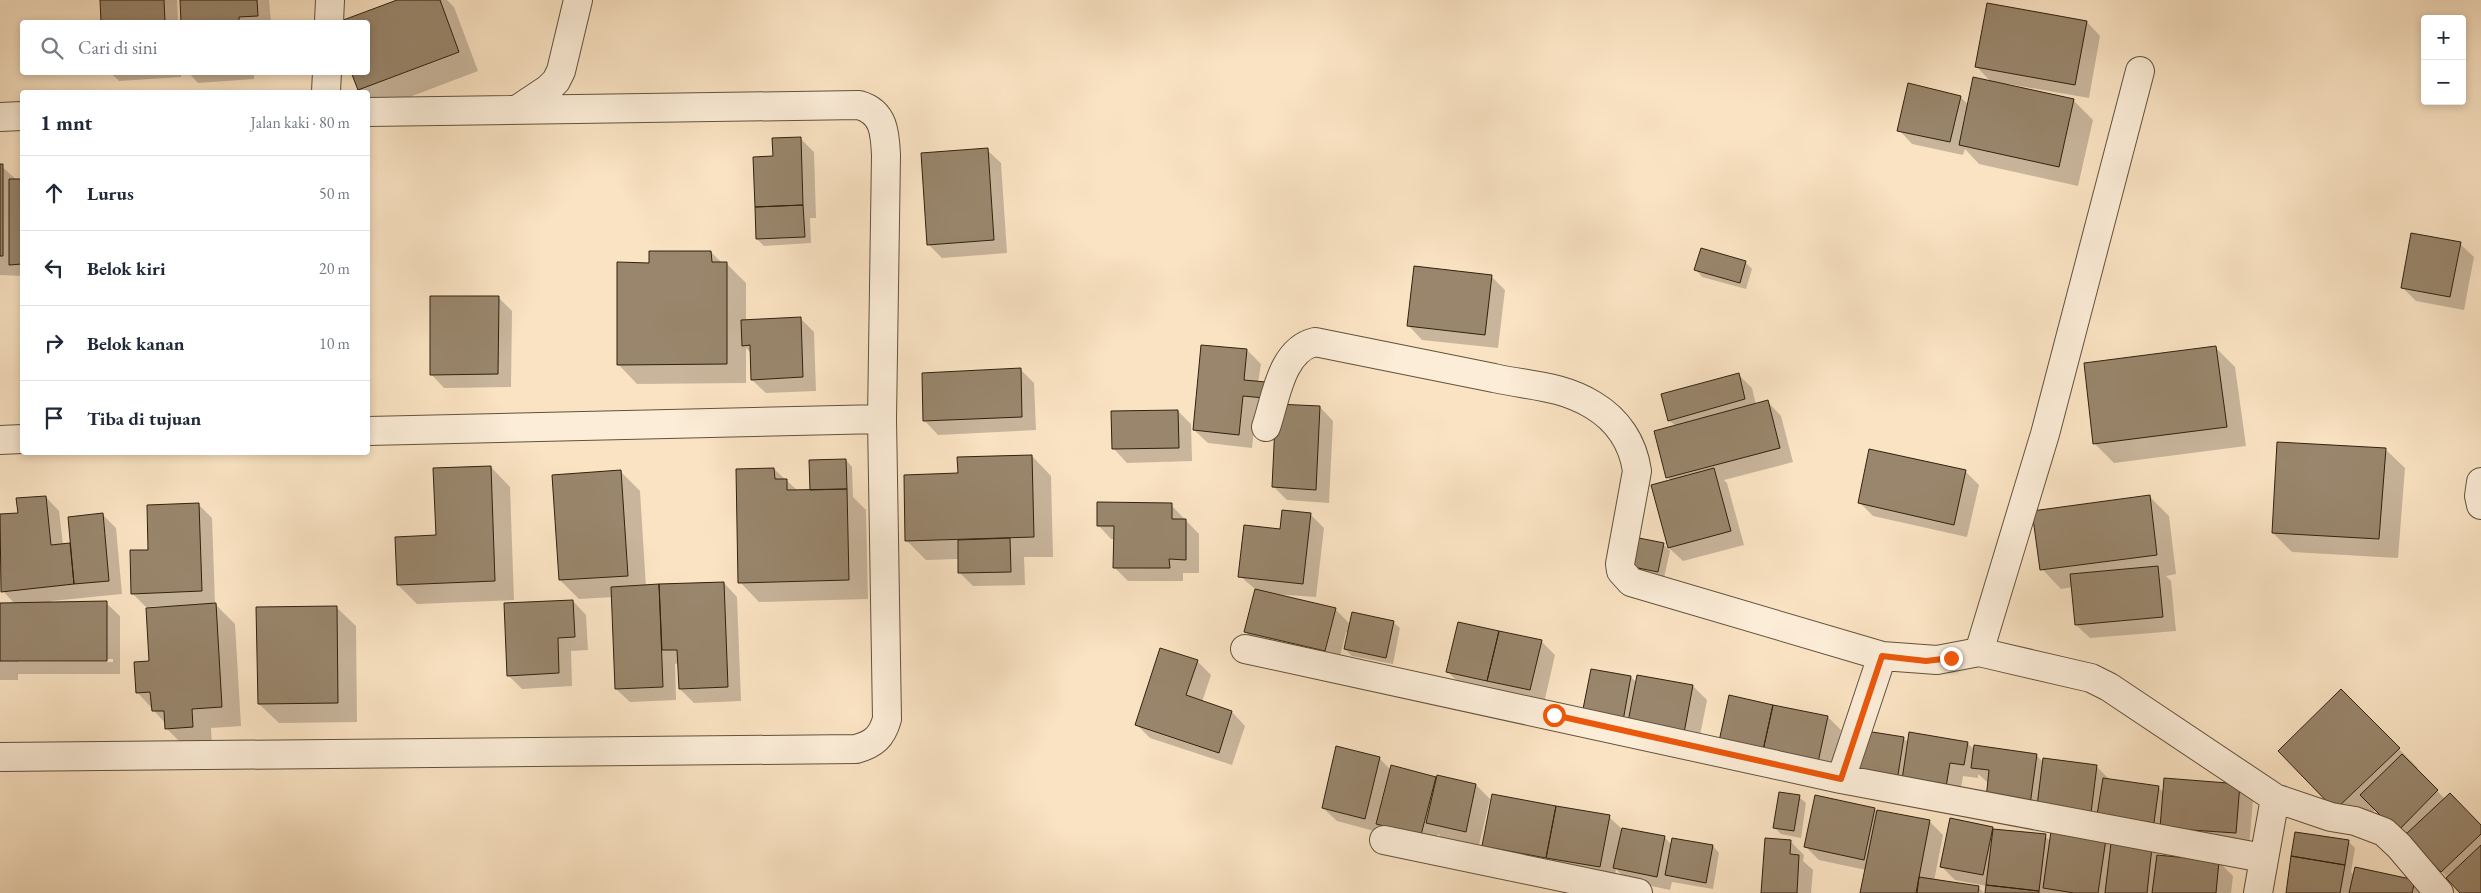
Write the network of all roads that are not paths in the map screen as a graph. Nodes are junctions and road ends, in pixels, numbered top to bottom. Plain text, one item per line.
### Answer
1 (330, 0) edge
2 (578, 0) edge
3 (329, 20) edge
4 (2140, 71) dead end
5 (327, 75) edge
6 (326, 90) edge
7 (518, 109) junction
8 (370, 112) edge
9 (20, 116) edge
10 (0, 117) edge
11 (882, 418) junction
12 (1266, 427) dead end
13 (370, 431) edge
14 (20, 439) edge
15 (0, 440) edge
16 (2481, 482) edge
17 (2481, 506) edge
18 (1245, 649) dead end
19 (1979, 652) junction
20 (1882, 656) junction
21 (0, 757) edge
22 (1841, 779) junction
23 (2275, 798) junction
24 (1384, 840) dead end
25 (2263, 858) junction
26 (1638, 893) edge
27 (2258, 893) edge
28 (2439, 893) edge

1 - 3 street
2 - 7 street
4 - 19 street
5 - 6 street
7 - 8 street
7 - 11 street
9 - 10 street
11 - 13 street
11 - 21 street
12 - 20 street
14 - 15 street
16 - 17 street
18 - 22 street
19 - 20 street
19 - 23 street
20 - 22 street
22 - 25 street
23 - 25 street
23 - 28 street
24 - 26 street
25 - 27 street

